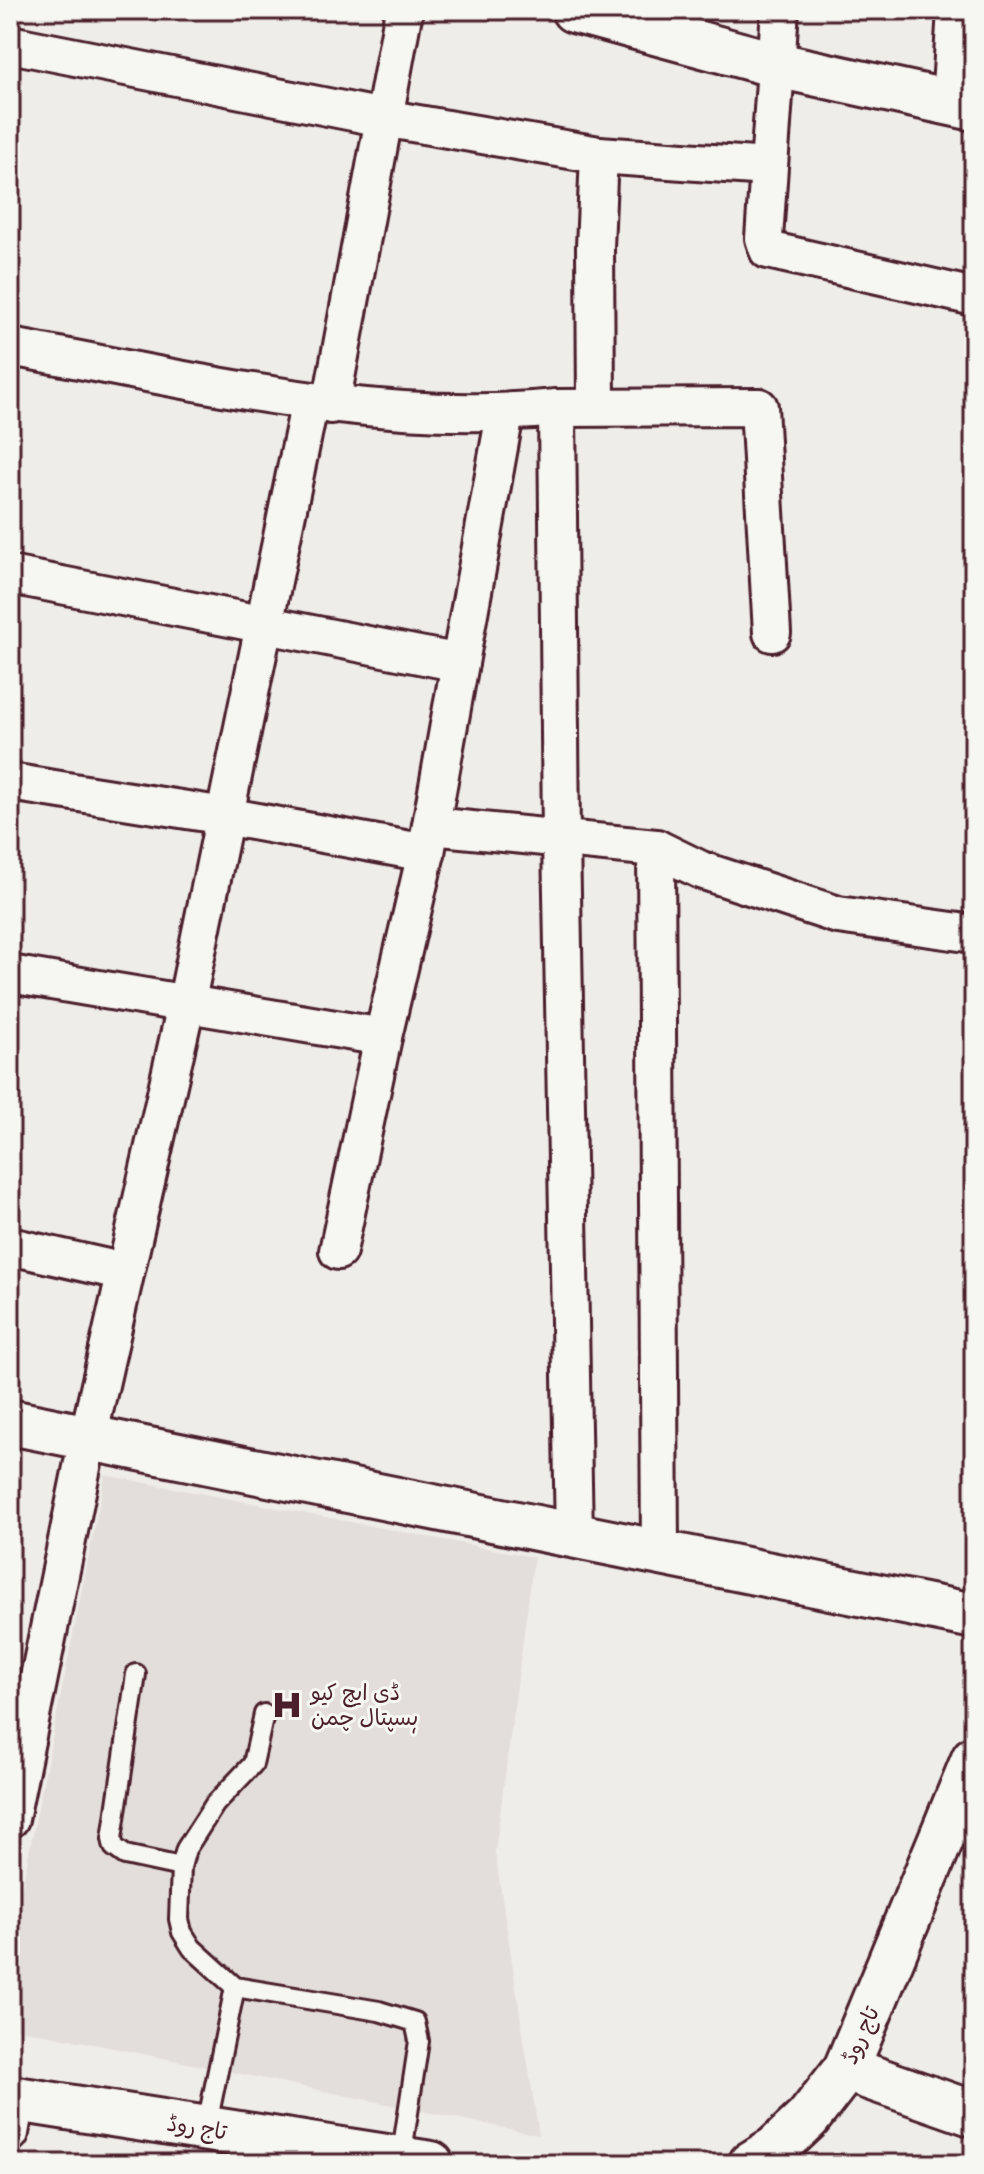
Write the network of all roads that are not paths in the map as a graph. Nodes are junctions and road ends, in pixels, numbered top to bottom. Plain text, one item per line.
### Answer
1 (404, 10) edge
2 (574, 10) edge
3 (780, 10) edge
4 (956, 10) edge
5 (10, 44) edge
6 (777, 65) junction
7 (962, 105) edge
8 (383, 118) junction
9 (599, 155) junction
10 (768, 167) junction
11 (974, 297) edge
12 (10, 347) edge
13 (320, 403) junction
14 (596, 407) junction
15 (557, 408) junction
16 (505, 414) junction
17 (10, 575) edge
18 (265, 625) junction
19 (772, 633) dead end
20 (460, 663) junction
21 (10, 782) edge
22 (225, 816) junction
23 (428, 840) junction
24 (561, 840) junction
25 (656, 848) junction
26 (974, 934) edge
27 (10, 974) edge
28 (186, 1005) junction
29 (383, 1037) junction
30 (10, 1246) edge
31 (338, 1251) dead end
32 (125, 1272) junction
33 (10, 1422) edge
34 (88, 1438) junction
35 (574, 1536) junction
36 (660, 1553) junction
37 (974, 1616) edge
38 (136, 1674) dead end
39 (24, 1675) edge
40 (264, 1714) dead end
41 (974, 1759) edge
42 (10, 1819) edge
43 (181, 1867) junction
44 (235, 1987) junction
45 (846, 2069) junction
46 (12, 2110) edge
47 (974, 2114) edge
48 (206, 2129) junction
49 (416, 2162) edge
50 (751, 2164) edge

1 - 8 street
2 - 6 street
3 - 6 street
4 - 7 street
5 - 8 street
6 - 7 street
6 - 10 street
8 - 9 street
8 - 13 street
9 - 10 street
9 - 14 street
10 - 11 street
12 - 13 street
13 - 16 street
13 - 18 street
14 - 15 street
14 - 19 street
15 - 16 street
15 - 24 street
16 - 20 street
17 - 18 street
18 - 20 street
18 - 22 street
20 - 23 street
21 - 22 street
22 - 23 street
22 - 28 street
23 - 24 street
23 - 29 street
24 - 25 street
24 - 35 street
25 - 26 street
25 - 36 street
27 - 28 street
28 - 29 street
28 - 32 street
29 - 31 street
30 - 32 street
32 - 34 street
33 - 34 street
34 - 35 street
34 - 39 street
35 - 36 street
36 - 37 street
38 - 43 lane
39 - 42 street
40 - 43 lane
41 - 45 street, تاج روڈ
43 - 44 lane
44 - 48 lane
44 - 49 lane
45 - 47 street
45 - 50 street, تاج روڈ
46 - 48 street, تاج روڈ
48 - 49 street, تاج روڈ

